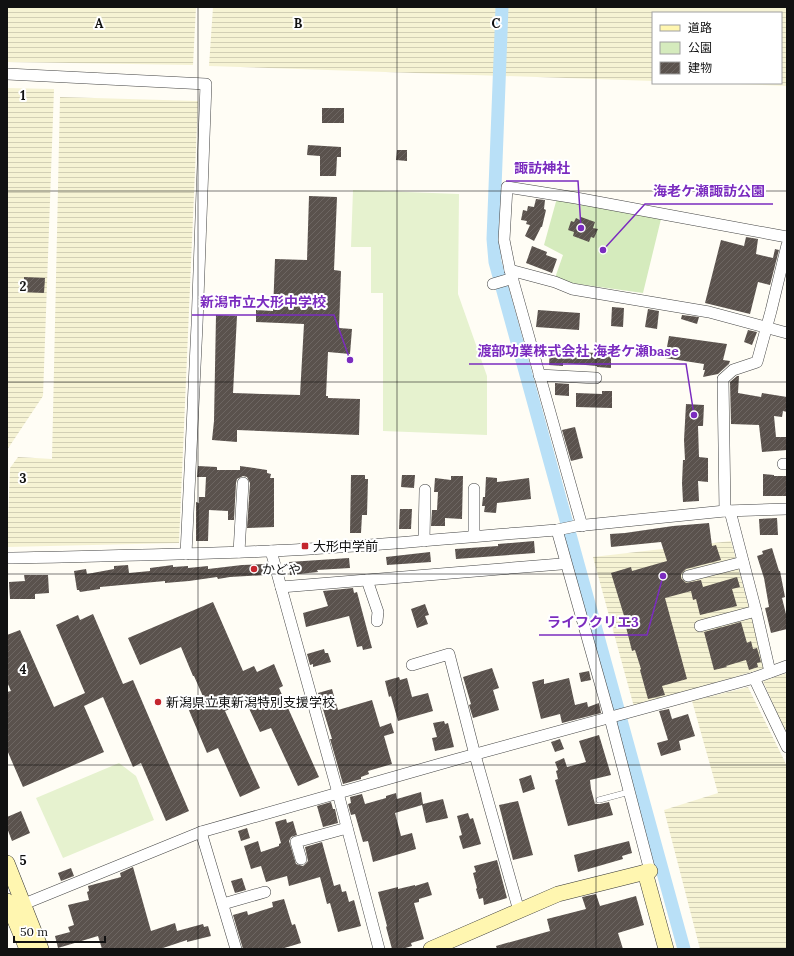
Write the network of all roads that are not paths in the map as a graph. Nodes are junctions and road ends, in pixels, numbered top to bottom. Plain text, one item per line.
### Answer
1 (7, 74) edge
2 (787, 237) edge
3 (787, 245) edge
4 (512, 274) junction
5 (493, 284) dead end
6 (766, 327) junction
7 (787, 333) edge
8 (539, 375) junction
9 (596, 378) dead end
10 (243, 483) dead end
11 (474, 489) dead end
12 (425, 490) dead end
13 (787, 509) edge
14 (728, 511) junction
15 (579, 526) junction
16 (560, 529) junction
17 (474, 536) junction
18 (424, 541) junction
19 (271, 551) junction
20 (239, 552) junction
21 (186, 554) junction
22 (7, 558) edge
23 (742, 562) junction
24 (561, 564) dead end
25 (688, 576) dead end
26 (367, 580) junction
27 (281, 587) junction
28 (756, 611) junction
29 (378, 621) dead end
30 (700, 626) dead end
31 (412, 665) dead end
32 (787, 666) edge
33 (770, 672) junction
34 (754, 678) junction
35 (610, 718) junction
36 (787, 747) edge
37 (475, 754) junction
38 (629, 792) junction
39 (338, 793) junction
40 (599, 800) dead end
41 (347, 828) junction
42 (200, 832) junction
43 (301, 859) dead end
44 (7, 864) edge
45 (647, 871) junction
46 (265, 892) dead end
47 (7, 901) edge
48 (24, 904) junction
49 (223, 904) junction
50 (519, 911) junction
51 (27, 949) edge
52 (41, 949) edge
53 (236, 949) edge
54 (379, 949) edge
55 (431, 949) edge
56 (666, 949) edge

1 - 21 street
2 - 4 street
3 - 6 street
4 - 5 street
4 - 6 street
4 - 8 street
6 - 7 street
6 - 14 street
8 - 9 street
8 - 15 street
10 - 20 street
11 - 17 street
12 - 18 street
13 - 14 street
14 - 15 street
14 - 23 street
15 - 16 street
16 - 17 street
16 - 35 street
17 - 18 street
18 - 19 street
19 - 20 street
19 - 27 street
20 - 21 street
21 - 22 street
23 - 25 street
23 - 28 street
24 - 26 street
26 - 27 street
26 - 29 street
27 - 39 street
28 - 30 street
28 - 33 street
31 - 37 street
32 - 33 street
33 - 34 street
34 - 35 street
34 - 36 street
35 - 37 street
35 - 38 street
37 - 39 street
37 - 50 street
38 - 40 lane
38 - 45 street
39 - 41 street
39 - 42 street
41 - 43 street
41 - 54 street
42 - 48 street
42 - 49 street
44 - 48 street
45 - 50 street
45 - 56 street
46 - 49 street
47 - 51 street
48 - 52 street
49 - 53 street
50 - 55 street

